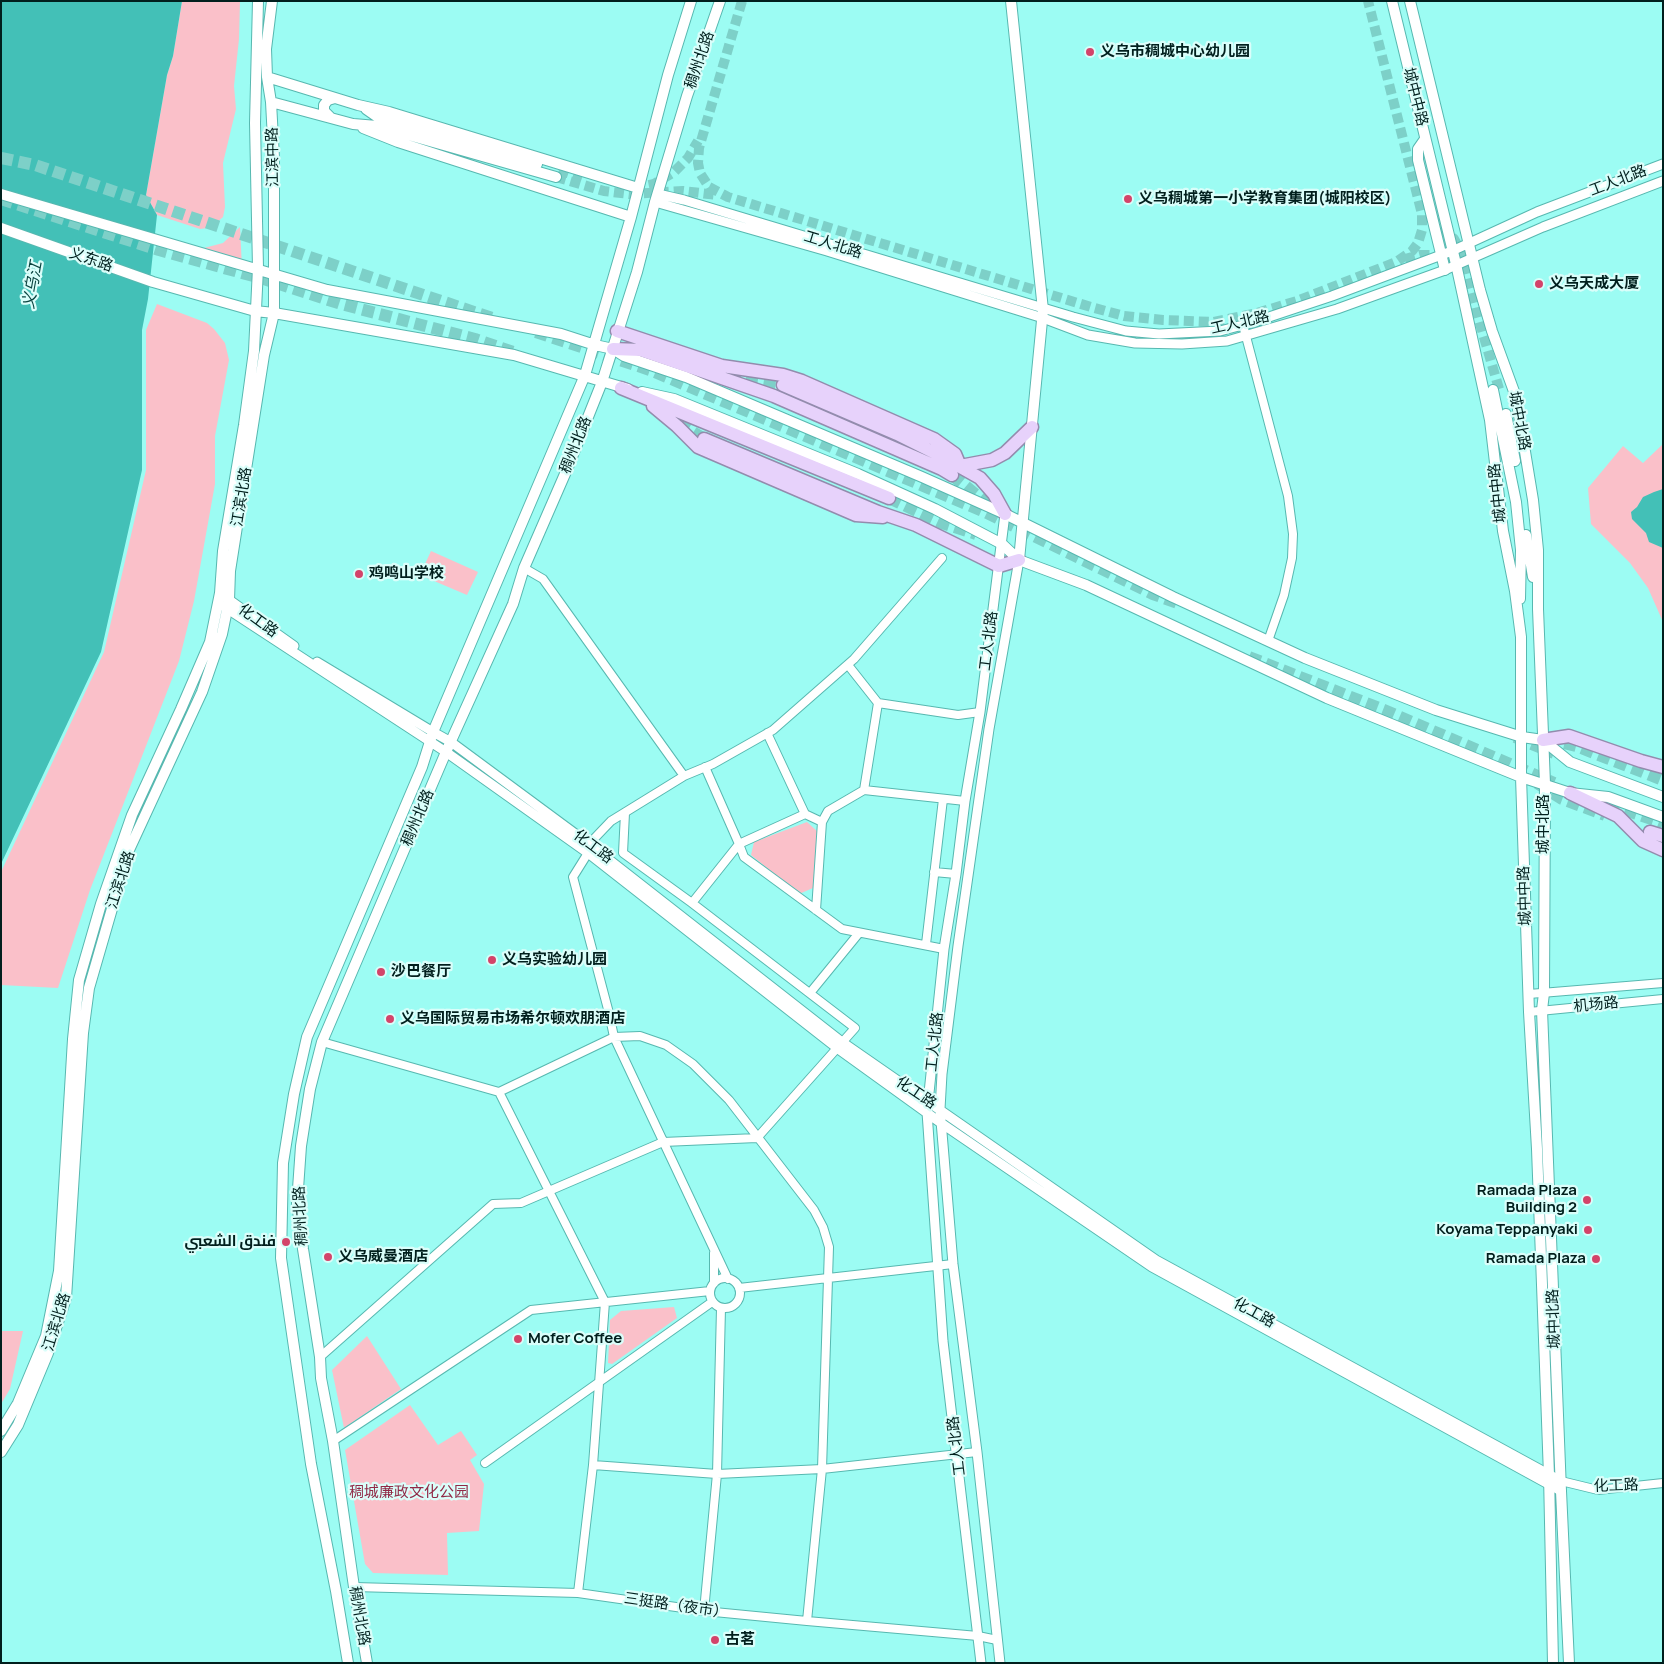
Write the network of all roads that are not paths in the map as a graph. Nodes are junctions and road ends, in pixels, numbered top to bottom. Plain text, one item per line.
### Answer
1 (258, 1) edge
2 (272, 1) edge
3 (691, 1) edge
4 (720, 1) edge
5 (1011, 1) edge
6 (1392, 1) edge
7 (1410, 1) edge
8 (267, 77) junction
9 (335, 98) junction
10 (271, 102) junction
11 (358, 105) junction
12 (331, 118) junction
13 (353, 124) junction
14 (1425, 139) junction
15 (1663, 164) edge
16 (1663, 181) edge
17 (638, 188) junction
18 (1, 194) edge
19 (656, 198) junction
20 (632, 217) junction
21 (1, 228) edge
22 (1469, 243) junction
23 (1452, 251) junction
24 (1441, 255) junction
25 (1473, 257) junction
26 (1456, 264) junction
27 (258, 268) junction
28 (1445, 270) junction
29 (274, 273) junction
30 (255, 311) junction
31 (274, 313) junction
32 (1043, 313) junction
33 (1243, 325) junction
34 (617, 331) junction
35 (1247, 335) junction
36 (594, 345) junction
37 (613, 349) junction
38 (585, 376) junction
39 (602, 382) junction
40 (783, 385) tunnel mouth
41 (621, 388) junction
42 (641, 396) junction
43 (1032, 427) junction
44 (704, 439) tunnel mouth
45 (956, 471) junction
46 (889, 498) tunnel mouth
47 (1006, 514) junction
48 (892, 516) junction
49 (1022, 523) junction
50 (1002, 544) junction
51 (942, 558) dead end
52 (1018, 560) junction
53 (999, 566) junction
54 (524, 568) junction
55 (218, 597) junction
56 (228, 605) junction
57 (1538, 605) junction
58 (1519, 619) junction
59 (1268, 641) junction
60 (848, 665) junction
61 (878, 703) junction
62 (980, 712) junction
63 (768, 733) junction
64 (1522, 737) junction
65 (432, 738) junction
66 (1543, 740) junction
67 (451, 742) junction
68 (446, 752) junction
69 (705, 767) junction
70 (1663, 768) edge
71 (684, 776) junction
72 (1521, 777) junction
73 (1544, 784) junction
74 (864, 790) junction
75 (1570, 793) junction
76 (1663, 797) edge
77 (943, 799) junction
78 (965, 801) junction
79 (625, 812) junction
80 (805, 814) junction
81 (1663, 817) edge
82 (822, 822) junction
83 (1650, 832) dead end
84 (1663, 836) edge
85 (739, 844) junction
86 (589, 848) junction
87 (1663, 850) edge
88 (934, 872) junction
89 (956, 874) junction
90 (692, 903) junction
91 (816, 910) junction
92 (859, 933) junction
93 (926, 944) junction
94 (944, 949) junction
95 (1663, 983) edge
96 (1544, 993) junction
97 (810, 994) junction
98 (1529, 994) junction
99 (1663, 999) edge
100 (1542, 1010) junction
101 (1529, 1012) junction
102 (614, 1037) junction
103 (322, 1042) junction
104 (840, 1045) junction
105 (499, 1092) junction
106 (928, 1102) junction
107 (940, 1109) junction
108 (927, 1112) junction
109 (942, 1123) junction
110 (757, 1138) junction
111 (663, 1142) junction
112 (550, 1192) junction
113 (714, 1251) junction
114 (954, 1264) junction
115 (937, 1266) junction
116 (828, 1278) junction
117 (728, 1279) junction
118 (714, 1283) junction
119 (739, 1288) junction
120 (710, 1291) junction
121 (605, 1302) junction
122 (712, 1302) junction
123 (721, 1308) junction
124 (320, 1357) junction
125 (599, 1383) junction
126 (1, 1431) edge
127 (333, 1441) junction
128 (1, 1452) edge
129 (977, 1452) junction
130 (958, 1454) junction
131 (485, 1463) dead end
132 (593, 1466) junction
133 (822, 1469) junction
134 (717, 1474) junction
135 (1550, 1480) junction
136 (1663, 1484) edge
137 (1561, 1486) junction
138 (354, 1587) junction
139 (578, 1593) junction
140 (704, 1611) junction
141 (807, 1621) junction
142 (978, 1636) junction
143 (997, 1640) junction
144 (348, 1663) edge
145 (367, 1663) edge
146 (981, 1663) edge
147 (1000, 1663) edge
148 (1553, 1663) edge
149 (1569, 1663) edge

1 - 27 main road, 江滨中路
2 - 8 main road, 江滨中路
3 - 17 main road, 稠州北路
4 - 19 main road, 稠州北路
5 - 32 main road
6 - 14 main road, 城中中路
7 - 22 main road, 城中北路
8 - 9 main road
8 - 10 main road, 江滨中路
9 - 11 main road
9 - 12 main road
10 - 12 main road
10 - 29 main road, 江滨中路
11 - 13 main road
11 - 17 main road
12 - 13 main road
13 - 20 main road
14 - 23 main road, 城中中路
14 - 24 main road
15 - 22 street, 工人北路
16 - 25 street, 工人北路
17 - 20 main road, 稠州北路
18 - 27 main road
19 - 32 street
19 - 34 main road, 稠州北路
20 - 36 main road, 稠州北路
21 - 30 main road, 义东路
22 - 23 street, 工人北路
22 - 25 main road, 城中北路
23 - 24 street, 工人北路
23 - 26 main road, 城中中路
24 - 28 main road
24 - 33 street, 工人北路
25 - 26 street, 工人北路
25 - 57 main road, 城中北路
26 - 28 street, 工人北路
26 - 58 main road, 城中中路
27 - 29 main road
27 - 30 main road, 江滨中路
28 - 35 street, 工人北路
29 - 31 main road, 江滨中路
29 - 36 main road
30 - 31 main road, 义东路
30 - 55 main road, 江滨北路
31 - 38 main road, 义东路
31 - 56 main road, 江滨北路
32 - 33 street, 工人北路
32 - 35 street, 工人北路
32 - 43 main road
33 - 35 street
34 - 37 main road, 稠州北路
34 - 45 highway
35 - 59 street
36 - 37 main road
36 - 38 main road, 稠州北路
37 - 39 main road, 稠州北路
37 - 45 highway
37 - 47 main road
38 - 39 main road, 义东路
38 - 65 main road, 稠州北路
39 - 41 main road, 义东路
39 - 54 main road, 稠州北路
40 - 45 highway
41 - 42 highway
41 - 50 main road, 义东路
42 - 46 highway
42 - 48 highway
43 - 45 highway
43 - 49 main road
44 - 48 highway
45 - 47 highway
47 - 49 main road
47 - 50 street, 工人北路
48 - 53 highway
49 - 52 main road
49 - 59 main road
50 - 52 main road, 义东路
50 - 53 street, 工人北路
51 - 60 street
52 - 53 highway
52 - 72 main road
52 - 107 street, 工人北路
53 - 62 street, 工人北路
54 - 67 main road, 稠州北路
54 - 71 street
55 - 56 street, 化工路
55 - 126 main road, 江滨北路
56 - 65 street, 化工路
56 - 128 main road, 江滨北路
57 - 58 main road
57 - 66 main road, 城中北路
58 - 64 main road, 城中中路
59 - 64 main road
60 - 61 street
60 - 63 street
61 - 62 street
61 - 74 street
62 - 78 street, 工人北路
63 - 69 street
63 - 80 street
64 - 66 main road
64 - 72 main road, 城中中路
65 - 67 street, 化工路
65 - 68 street, 化工路
65 - 144 main road, 稠州北路
66 - 70 highway
66 - 73 main road, 城中北路
66 - 76 main road
67 - 68 main road, 稠州北路
67 - 86 street, 化工路
68 - 86 street, 化工路
68 - 103 main road, 稠州北路
69 - 71 street
69 - 85 street
71 - 79 street
72 - 73 main road
72 - 98 main road, 城中中路
73 - 75 main road
73 - 96 main road, 城中北路
74 - 77 street
74 - 82 street
75 - 81 main road
75 - 87 highway
77 - 78 street
77 - 88 street
78 - 89 street, 工人北路
79 - 86 street
79 - 90 street
80 - 82 street
80 - 85 street
82 - 91 street
83 - 84 highway
85 - 90 street
85 - 91 street
86 - 102 street
86 - 104 street, 化工路
88 - 89 street
88 - 93 street
89 - 94 street, 工人北路
90 - 97 street
91 - 92 street
92 - 93 street
92 - 97 street
93 - 94 street
94 - 106 street, 工人北路
95 - 96 street, 机场路
96 - 98 street, 机场路
96 - 100 main road, 城中北路
97 - 104 street
98 - 101 main road, 城中北路
99 - 100 street, 机场路
100 - 101 street, 机场路
100 - 137 main road, 城中北路
101 - 135 main road, 城中北路
102 - 105 street
102 - 110 street
102 - 111 street
103 - 105 street
103 - 124 main road, 稠州北路
104 - 106 street, 化工路
104 - 108 street, 化工路
104 - 110 street
105 - 112 street
106 - 107 street, 化工路
106 - 108 street, 工人北路
107 - 109 street, 工人北路
107 - 135 street, 化工路
108 - 109 street, 化工路
108 - 115 street, 工人北路
109 - 114 street, 工人北路
109 - 135 street, 化工路
110 - 111 street
110 - 116 street
111 - 112 street
111 - 113 street
112 - 121 street
112 - 124 street
113 - 117 street
113 - 118 street
114 - 115 street
114 - 129 street, 工人北路
115 - 116 street
115 - 130 street, 工人北路
116 - 119 street
116 - 133 street
117 - 118 street
117 - 119 street
118 - 120 street
119 - 123 street
120 - 121 street
120 - 122 street
121 - 125 street
121 - 127 street
122 - 123 street
122 - 125 street
123 - 134 street
124 - 127 main road, 稠州北路
125 - 131 street
125 - 132 street
127 - 138 main road, 稠州北路
129 - 130 street
129 - 143 street, 工人北路
130 - 133 street
130 - 142 street, 工人北路
132 - 134 street
132 - 139 street
133 - 134 street
133 - 141 street
134 - 140 street
135 - 137 street, 化工路
135 - 148 main road, 城中北路
136 - 137 street, 化工路
137 - 149 main road, 城中北路
138 - 139 street, 三挺路（夜市）
138 - 145 main road, 稠州北路
139 - 140 street, 三挺路（夜市）
140 - 141 street, 三挺路（夜市）
141 - 142 street, 三挺路（夜市）
142 - 143 street, 三挺路（夜市）
142 - 146 street, 工人北路
143 - 147 street, 工人北路

